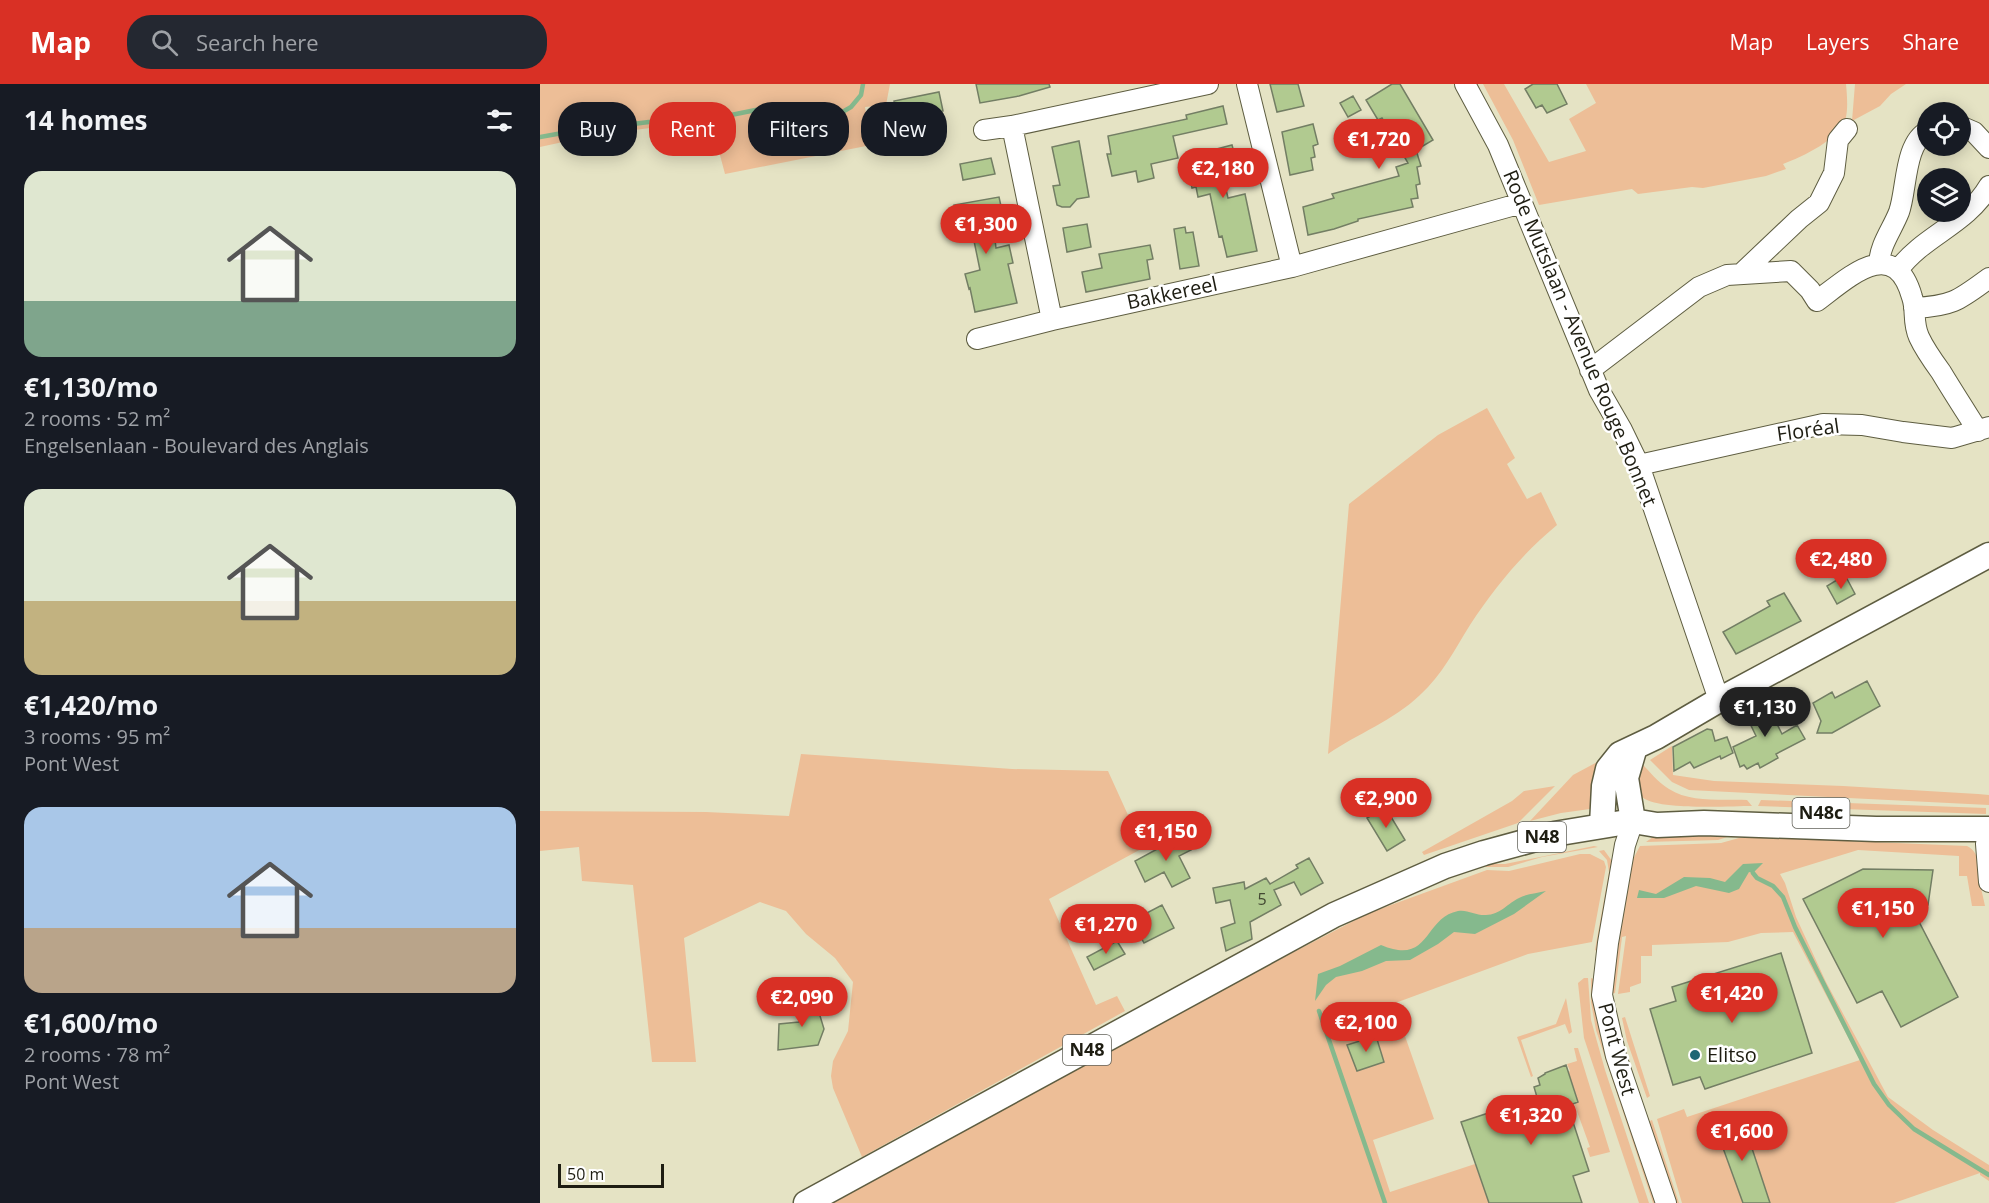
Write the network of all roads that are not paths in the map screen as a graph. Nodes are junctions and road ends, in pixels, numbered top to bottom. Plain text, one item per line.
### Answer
1 (1208, 84) edge
2 (1246, 84) edge
3 (1465, 84) edge
4 (1012, 126) junction
5 (1847, 129) dead end
6 (984, 130) dead end
7 (1971, 131) edge
8 (1917, 143) edge
9 (1989, 148) edge
10 (1989, 186) edge
11 (1522, 203) junction
12 (1879, 264) junction
13 (1292, 267) junction
14 (1898, 270) junction
15 (1741, 274) junction
16 (1989, 278) edge
17 (1914, 308) junction
18 (1052, 320) junction
19 (977, 339) dead end
20 (1590, 370) junction
21 (1984, 429) edge
22 (1639, 465) junction
23 (1989, 555) edge
24 (1719, 700) junction
25 (1635, 747) junction
26 (1633, 821) junction
27 (1602, 825) junction
28 (1988, 832) edge
29 (1989, 882) edge
30 (806, 1203) edge
31 (1666, 1203) edge

1 - 4 street
2 - 13 street
3 - 11 street, Rode Mutslaan - Avenue Rouge Bonnet
4 - 6 street
4 - 18 street
5 - 15 street
7 - 9 street
8 - 12 street
10 - 14 street
11 - 13 street, Bakkereel
11 - 20 street, Rode Mutslaan - Avenue Rouge Bonnet
12 - 14 street
12 - 15 street
13 - 18 street, Bakkereel
14 - 17 street, Floréal
15 - 20 street
16 - 17 street
17 - 21 street, Floréal
18 - 19 street, Bakkereel
20 - 22 street, Rode Mutslaan - Avenue Rouge Bonnet
21 - 22 street, Floréal
22 - 24 street, Rode Mutslaan - Avenue Rouge Bonnet
23 - 24 main road
24 - 25 main road
25 - 26 main road
25 - 27 main road
26 - 27 main road, N48
26 - 28 main road, N48c
26 - 31 street, Pont West
27 - 30 main road, N48
28 - 29 street

